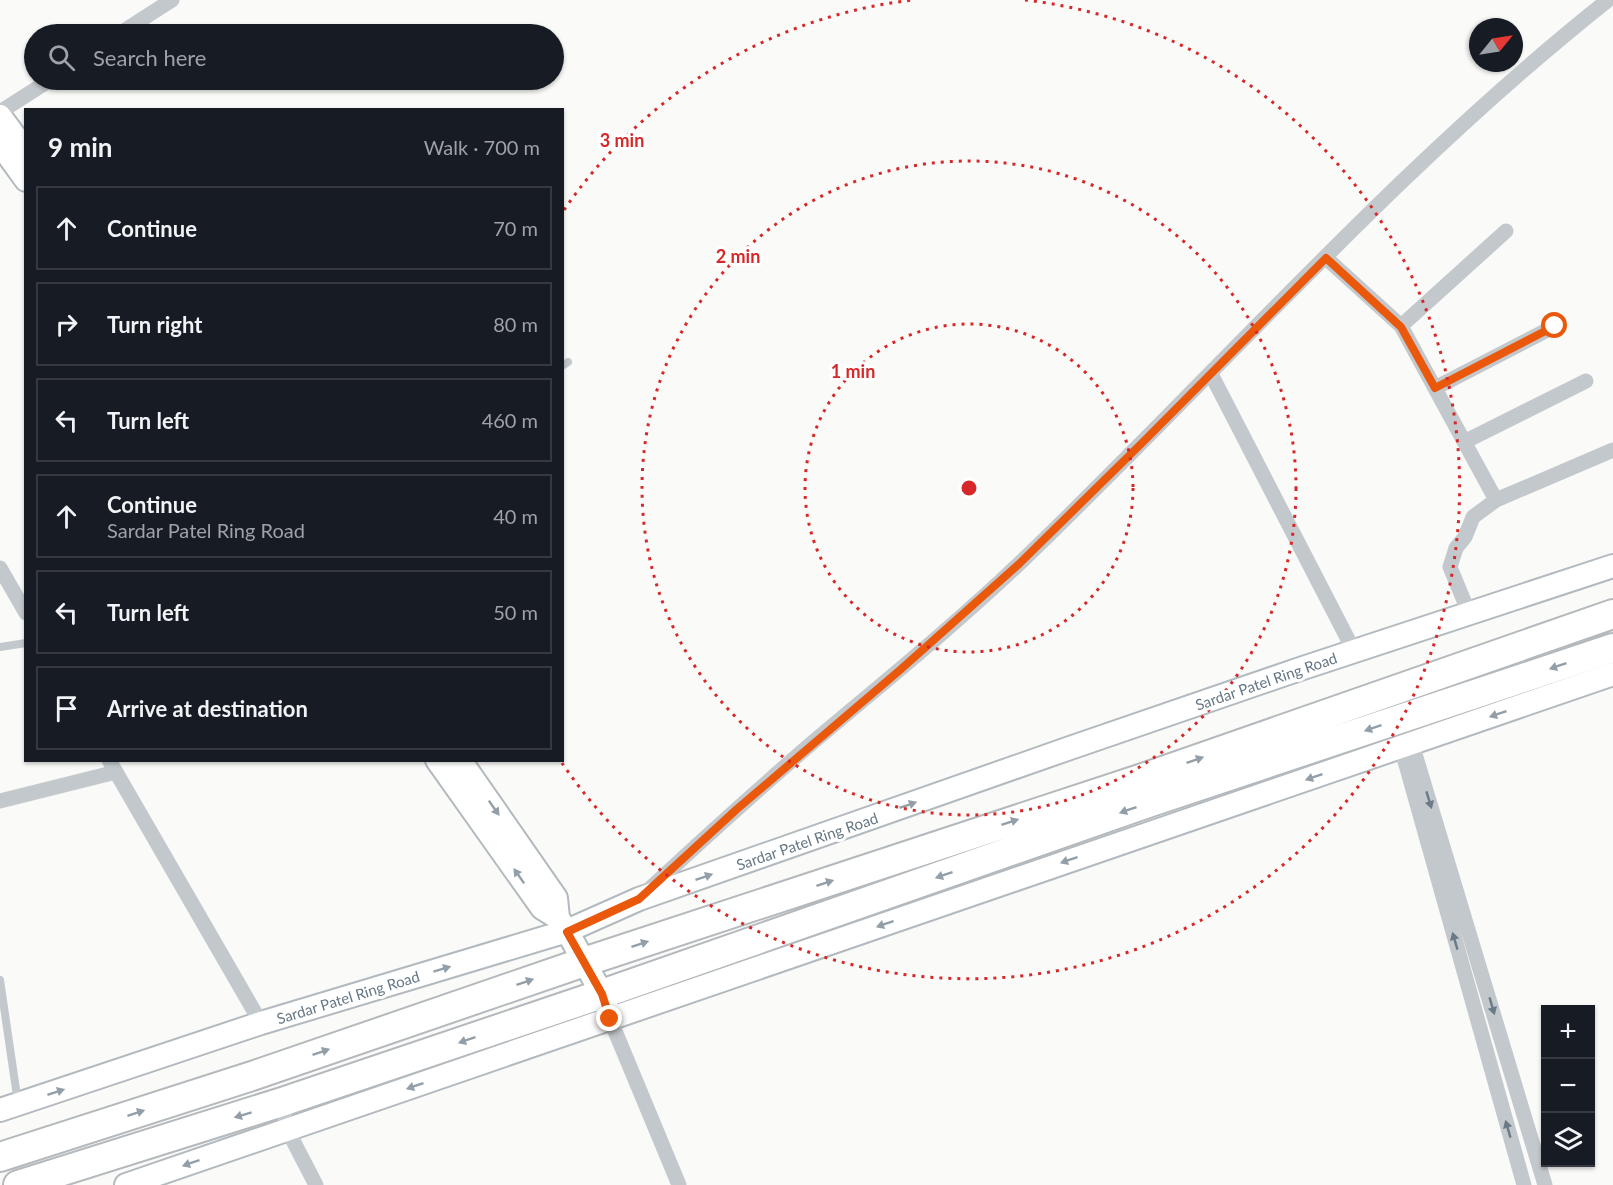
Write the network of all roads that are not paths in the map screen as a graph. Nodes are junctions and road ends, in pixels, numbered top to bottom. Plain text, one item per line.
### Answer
1 (172, 0) edge
2 (1608, 0) edge
3 (135, 24) edge
4 (34, 90) edge
5 (0, 112) edge
6 (0, 116) edge
7 (0, 144) edge
8 (24, 149) edge
9 (24, 177) edge
10 (1506, 231) dead end
11 (1326, 258) junction
12 (1555, 326) dead end
13 (1401, 327) junction
14 (1210, 375) junction
15 (1586, 381) dead end
16 (1435, 388) junction
17 (1464, 442) junction
18 (1613, 450) edge
19 (1496, 500) junction
20 (1613, 566) edge
21 (0, 568) edge
22 (24, 610) edge
23 (1469, 613) junction
24 (1613, 614) edge
25 (24, 643) edge
26 (0, 647) edge
27 (1613, 648) edge
28 (1354, 651) junction
29 (1613, 674) edge
30 (1406, 746) junction
31 (438, 762) edge
32 (461, 762) edge
33 (113, 766) edge
34 (0, 801) edge
35 (1075, 815) junction
36 (639, 899) junction
37 (563, 925) junction
38 (584, 962) junction
39 (0, 980) edge
40 (606, 1007) junction
41 (261, 1023) junction
42 (4, 1032) edge
43 (9, 1107) edge
44 (285, 1116) junction
45 (65, 1136) junction
46 (0, 1157) edge
47 (75, 1167) junction
48 (18, 1185) edge
49 (126, 1185) edge
50 (316, 1185) edge
51 (680, 1185) edge
52 (1524, 1185) edge
53 (1545, 1185) edge

1 - 3 street
2 - 11 street
4 - 5 street
6 - 8 street
7 - 9 street
10 - 13 street
11 - 13 street
11 - 14 street
12 - 16 street
13 - 16 street
14 - 28 street
14 - 36 street
15 - 17 street
16 - 17 street
17 - 19 street
18 - 19 street
19 - 23 street
20 - 23 street, Sardar Patel Ring Road
21 - 22 street
23 - 28 street, Sardar Patel Ring Road
35 -> 24 highway
25 - 26 lane
27 -> 35 highway
36 -> 28 street, Sardar Patel Ring Road
29 -> 30 street
30 -> 40 street
52 -> 30 street
30 -> 53 street
37 -> 31 street
32 -> 37 street
33 - 34 street
33 - 41 street
38 -> 35 highway
35 -> 40 highway
36 - 37 street, Sardar Patel Ring Road
37 - 38 street
41 -> 37 street, Sardar Patel Ring Road
38 - 40 street
45 -> 38 highway
39 - 42 lane
40 -> 44 highway
40 - 51 street
43 -> 41 street, Sardar Patel Ring Road
42 - 43 lane
44 -> 47 highway
44 -> 49 street
44 - 50 street
45 - 46 highway
45 - 47 highway
47 - 48 highway

